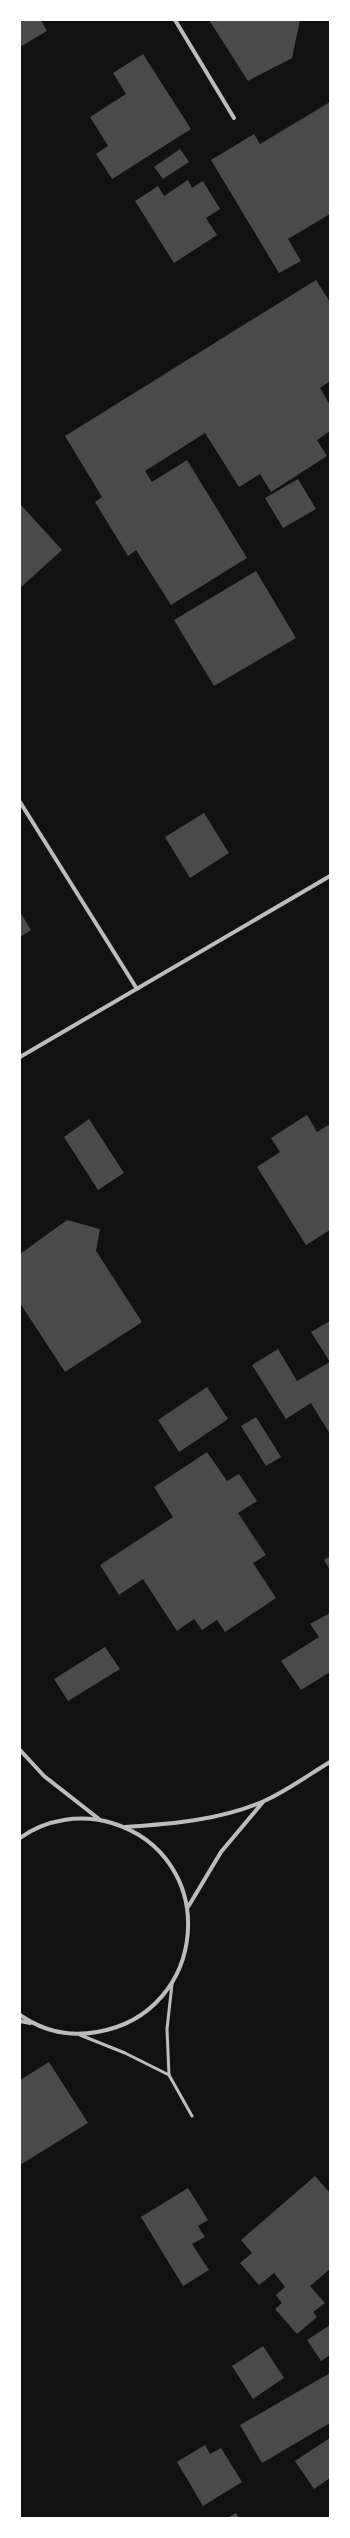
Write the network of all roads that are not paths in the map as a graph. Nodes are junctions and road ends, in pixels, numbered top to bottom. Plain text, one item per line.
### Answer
1 (175, 20) edge
2 (234, 118) dead end
3 (20, 802) edge
4 (330, 876) edge
5 (137, 989) junction
6 (20, 1057) edge
7 (20, 1750) edge
8 (330, 1762) edge
9 (264, 1801) junction
10 (99, 1819) junction
11 (125, 1827) junction
12 (20, 1838) edge
13 (188, 1907) junction
14 (172, 1984) junction
15 (20, 2015) edge
16 (20, 2021) edge
17 (31, 2023) junction
18 (80, 2035) junction
19 (169, 2075) junction
20 (192, 2116) dead end

1 - 2 street
3 - 5 street
4 - 5 street
5 - 6 street
7 - 10 street
8 - 9 street
9 - 11 street
9 - 13 street
10 - 11 street
10 - 12 street
11 - 13 street
13 - 14 street
14 - 18 street
14 - 19 lane
15 - 17 street
16 - 17 street
17 - 18 street
18 - 19 lane
19 - 20 lane

